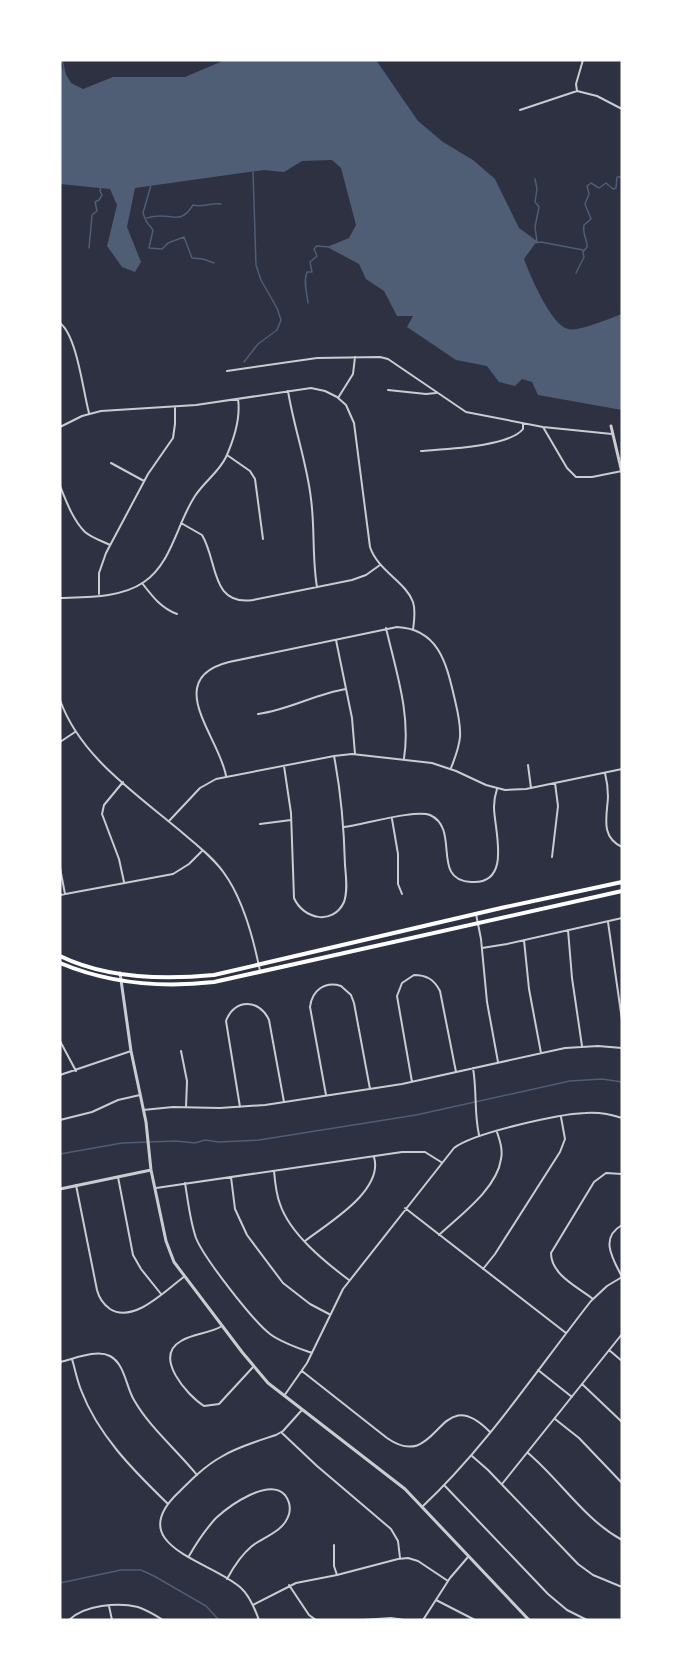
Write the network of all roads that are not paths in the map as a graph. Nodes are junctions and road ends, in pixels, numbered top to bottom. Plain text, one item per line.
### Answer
1 (582, 60) edge
2 (577, 91) junction
3 (622, 108) edge
4 (520, 110) dead end
5 (60, 296) edge
6 (60, 302) edge
7 (60, 323) edge
8 (355, 357) junction
9 (226, 371) dead end
10 (388, 390) dead end
11 (288, 392) junction
12 (435, 393) junction
13 (338, 398) junction
14 (238, 399) junction
15 (175, 407) junction
16 (89, 413) junction
17 (523, 423) junction
18 (611, 426) dead end
19 (60, 427) edge
20 (543, 427) junction
21 (613, 434) junction
22 (421, 451) dead end
23 (227, 455) junction
24 (111, 463) dead end
25 (622, 471) edge
26 (144, 481) junction
27 (60, 486) edge
28 (182, 523) junction
29 (263, 539) dead end
30 (110, 545) junction
31 (380, 565) junction
32 (142, 584) junction
33 (317, 587) junction
34 (99, 595) junction
35 (60, 598) edge
36 (177, 614) dead end
37 (386, 628) junction
38 (413, 630) junction
39 (336, 640) junction
40 (346, 689) junction
41 (60, 700) edge
42 (258, 714) dead end
43 (75, 732) junction
44 (60, 742) edge
45 (355, 754) junction
46 (334, 756) junction
47 (404, 759) junction
48 (528, 765) dead end
49 (284, 766) junction
50 (451, 768) junction
51 (622, 769) edge
52 (605, 773) junction
53 (226, 776) junction
54 (123, 782) junction
55 (555, 783) junction
56 (531, 788) junction
57 (497, 789) junction
58 (392, 819) junction
59 (291, 820) junction
60 (169, 821) junction
61 (260, 824) dead end
62 (343, 827) junction
63 (622, 847) edge
64 (202, 851) junction
65 (552, 857) dead end
66 (60, 868) edge
67 (124, 882) junction
68 (622, 882) edge
69 (622, 891) edge
70 (66, 894) junction
71 (402, 894) dead end
72 (60, 895) edge
73 (476, 914) junction
74 (622, 918) edge
75 (608, 921) junction
76 (478, 923) junction
77 (568, 930) junction
78 (524, 940) junction
79 (482, 948) junction
80 (60, 956) edge
81 (60, 964) edge
82 (259, 965) junction
83 (260, 971) junction
84 (120, 973) junction
85 (120, 981) junction
86 (622, 1020) edge
87 (60, 1041) edge
88 (622, 1043) edge
89 (582, 1046) junction
90 (622, 1048) edge
91 (131, 1051) junction
92 (181, 1051) dead end
93 (541, 1053) junction
94 (498, 1063) junction
95 (473, 1068) junction
96 (76, 1071) junction
97 (456, 1072) junction
98 (60, 1075) edge
99 (412, 1082) junction
100 (370, 1089) junction
101 (140, 1095) junction
102 (326, 1096) junction
103 (284, 1102) junction
104 (186, 1107) junction
105 (240, 1107) junction
106 (143, 1110) junction
107 (561, 1117) junction
108 (622, 1118) edge
109 (60, 1120) edge
110 (497, 1132) junction
111 (479, 1136) junction
112 (374, 1157) junction
113 (441, 1162) junction
114 (151, 1170) junction
115 (274, 1171) junction
116 (622, 1174) edge
117 (118, 1177) junction
118 (231, 1177) junction
119 (185, 1184) junction
120 (76, 1185) junction
121 (60, 1188) edge
122 (154, 1188) junction
123 (405, 1208) junction
124 (622, 1225) edge
125 (439, 1235) junction
126 (305, 1241) junction
127 (483, 1269) junction
128 (184, 1276) junction
129 (622, 1277) edge
130 (349, 1280) junction
131 (160, 1294) junction
132 (593, 1299) junction
133 (329, 1314) junction
134 (222, 1326) junction
135 (566, 1333) junction
136 (622, 1334) edge
137 (609, 1350) junction
138 (312, 1353) junction
139 (72, 1359) junction
140 (622, 1361) edge
141 (60, 1362) edge
142 (254, 1366) junction
143 (538, 1370) junction
144 (302, 1371) junction
145 (582, 1384) junction
146 (284, 1396) junction
147 (572, 1397) junction
148 (302, 1410) junction
149 (555, 1419) junction
150 (622, 1422) edge
151 (281, 1432) junction
152 (490, 1432) junction
153 (528, 1453) junction
154 (472, 1456) junction
155 (197, 1475) junction
156 (501, 1484) junction
157 (622, 1484) edge
158 (445, 1486) junction
159 (167, 1503) junction
160 (422, 1507) junction
161 (622, 1540) edge
162 (334, 1545) dead end
163 (189, 1557) junction
164 (468, 1557) junction
165 (400, 1558) junction
166 (337, 1575) junction
167 (227, 1579) junction
168 (448, 1581) junction
169 (289, 1585) junction
170 (622, 1587) edge
171 (436, 1600) junction
172 (253, 1605) junction
173 (109, 1606) junction
174 (69, 1620) edge
175 (112, 1620) edge
176 (163, 1620) edge
177 (259, 1620) edge
178 (316, 1620) edge
179 (363, 1620) edge
180 (404, 1620) edge
181 (423, 1620) edge
182 (475, 1620) edge
183 (530, 1620) edge
184 (587, 1620) edge

1 - 2 street
2 - 3 street
2 - 4 street
5 - 6 street
7 - 16 street
8 - 9 street
8 - 12 street
8 - 13 street
10 - 12 street
11 - 13 street
11 - 14 street
11 - 33 street
12 - 17 street
13 - 31 street
14 - 15 street
14 - 23 street
15 - 16 street
15 - 26 street
16 - 19 street
17 - 20 street
17 - 22 street
18 - 21 street
20 - 21 street
20 - 25 street
21 - 25 street
23 - 28 street
23 - 29 street
24 - 26 street
26 - 30 street
27 - 30 street
28 - 32 street
28 - 33 street
30 - 34 street
31 - 33 street
31 - 38 street
32 - 34 street
32 - 36 street
34 - 35 street
37 - 38 street
37 - 39 street
37 - 47 street
38 - 50 street
39 - 40 street
39 - 53 street
40 - 42 street
40 - 45 street
41 - 43 street
43 - 44 street
43 - 54 street
45 - 46 street
45 - 47 street
46 - 49 street
46 - 62 street
47 - 50 street
48 - 56 street
49 - 53 street
49 - 59 street
50 - 57 street
51 - 52 street
52 - 55 street
52 - 63 street
53 - 60 street
54 - 60 street
54 - 67 street
55 - 56 street
55 - 65 street
56 - 57 street
57 - 58 street
58 - 62 street
58 - 71 street
59 - 61 street
59 - 62 street
60 - 64 street
64 - 67 street
64 - 82 street
66 - 70 street
67 - 70 street
68 - 73 main road
69 - 76 main road
70 - 72 street
73 - 76 street
73 - 82 main road
74 - 75 street
75 - 77 street
75 - 86 street
76 - 79 street
76 - 83 main road
77 - 78 street
77 - 89 street
78 - 79 street
78 - 93 street
79 - 94 street
80 - 84 main road
81 - 85 main road
82 - 83 street
82 - 84 main road
83 - 85 main road
84 - 85 street
85 - 91 street
87 - 96 street
88 - 90 street
89 - 90 street
89 - 93 street
91 - 96 street
91 - 101 street
92 - 104 street
93 - 94 street
94 - 95 street
95 - 97 street
95 - 111 street
96 - 98 street
97 - 99 street
97 - 99 street
99 - 100 street
100 - 102 street
100 - 102 street
101 - 106 street
101 - 109 street
102 - 103 street
103 - 105 street
103 - 105 street
104 - 105 street
104 - 106 street
106 - 114 street
107 - 108 street
107 - 110 street
107 - 127 street
110 - 111 street
110 - 125 street
111 - 113 street
112 - 113 street
112 - 115 street
112 - 126 street
113 - 123 street
114 - 117 street
114 - 122 street
115 - 118 street
115 - 126 street
116 - 132 street
117 - 120 street
117 - 131 street
118 - 119 street
118 - 133 street
119 - 122 street
119 - 138 street
120 - 121 street
120 - 131 street
122 - 128 street
123 - 125 street
123 - 130 street
124 - 129 street
125 - 127 street
126 - 130 street
127 - 135 street
128 - 131 street
128 - 134 street
129 - 132 street
130 - 133 street
132 - 135 street
133 - 138 street
134 - 142 street
134 - 142 street
135 - 143 street
136 - 137 street
137 - 140 street
137 - 145 street
138 - 144 street
139 - 141 street
139 - 155 street
139 - 159 street
142 - 146 street
143 - 147 street
143 - 152 street
144 - 146 street
144 - 152 street
145 - 147 street
145 - 150 street
146 - 148 street
147 - 149 street
148 - 151 street
148 - 160 street
149 - 153 street
149 - 157 street
151 - 155 street
151 - 165 street
152 - 154 street
153 - 156 street
153 - 161 street
154 - 156 street
154 - 158 street
155 - 159 street
156 - 170 street
158 - 160 street
158 - 184 street
159 - 163 street
160 - 164 street
162 - 166 street
163 - 167 street
163 - 167 street
164 - 168 street
164 - 183 street
165 - 166 street
165 - 168 street
166 - 169 street
167 - 172 street
168 - 171 street
169 - 172 street
169 - 178 street
171 - 181 street
171 - 182 street
172 - 177 street
173 - 174 street
173 - 175 street
173 - 176 street
179 - 180 street

